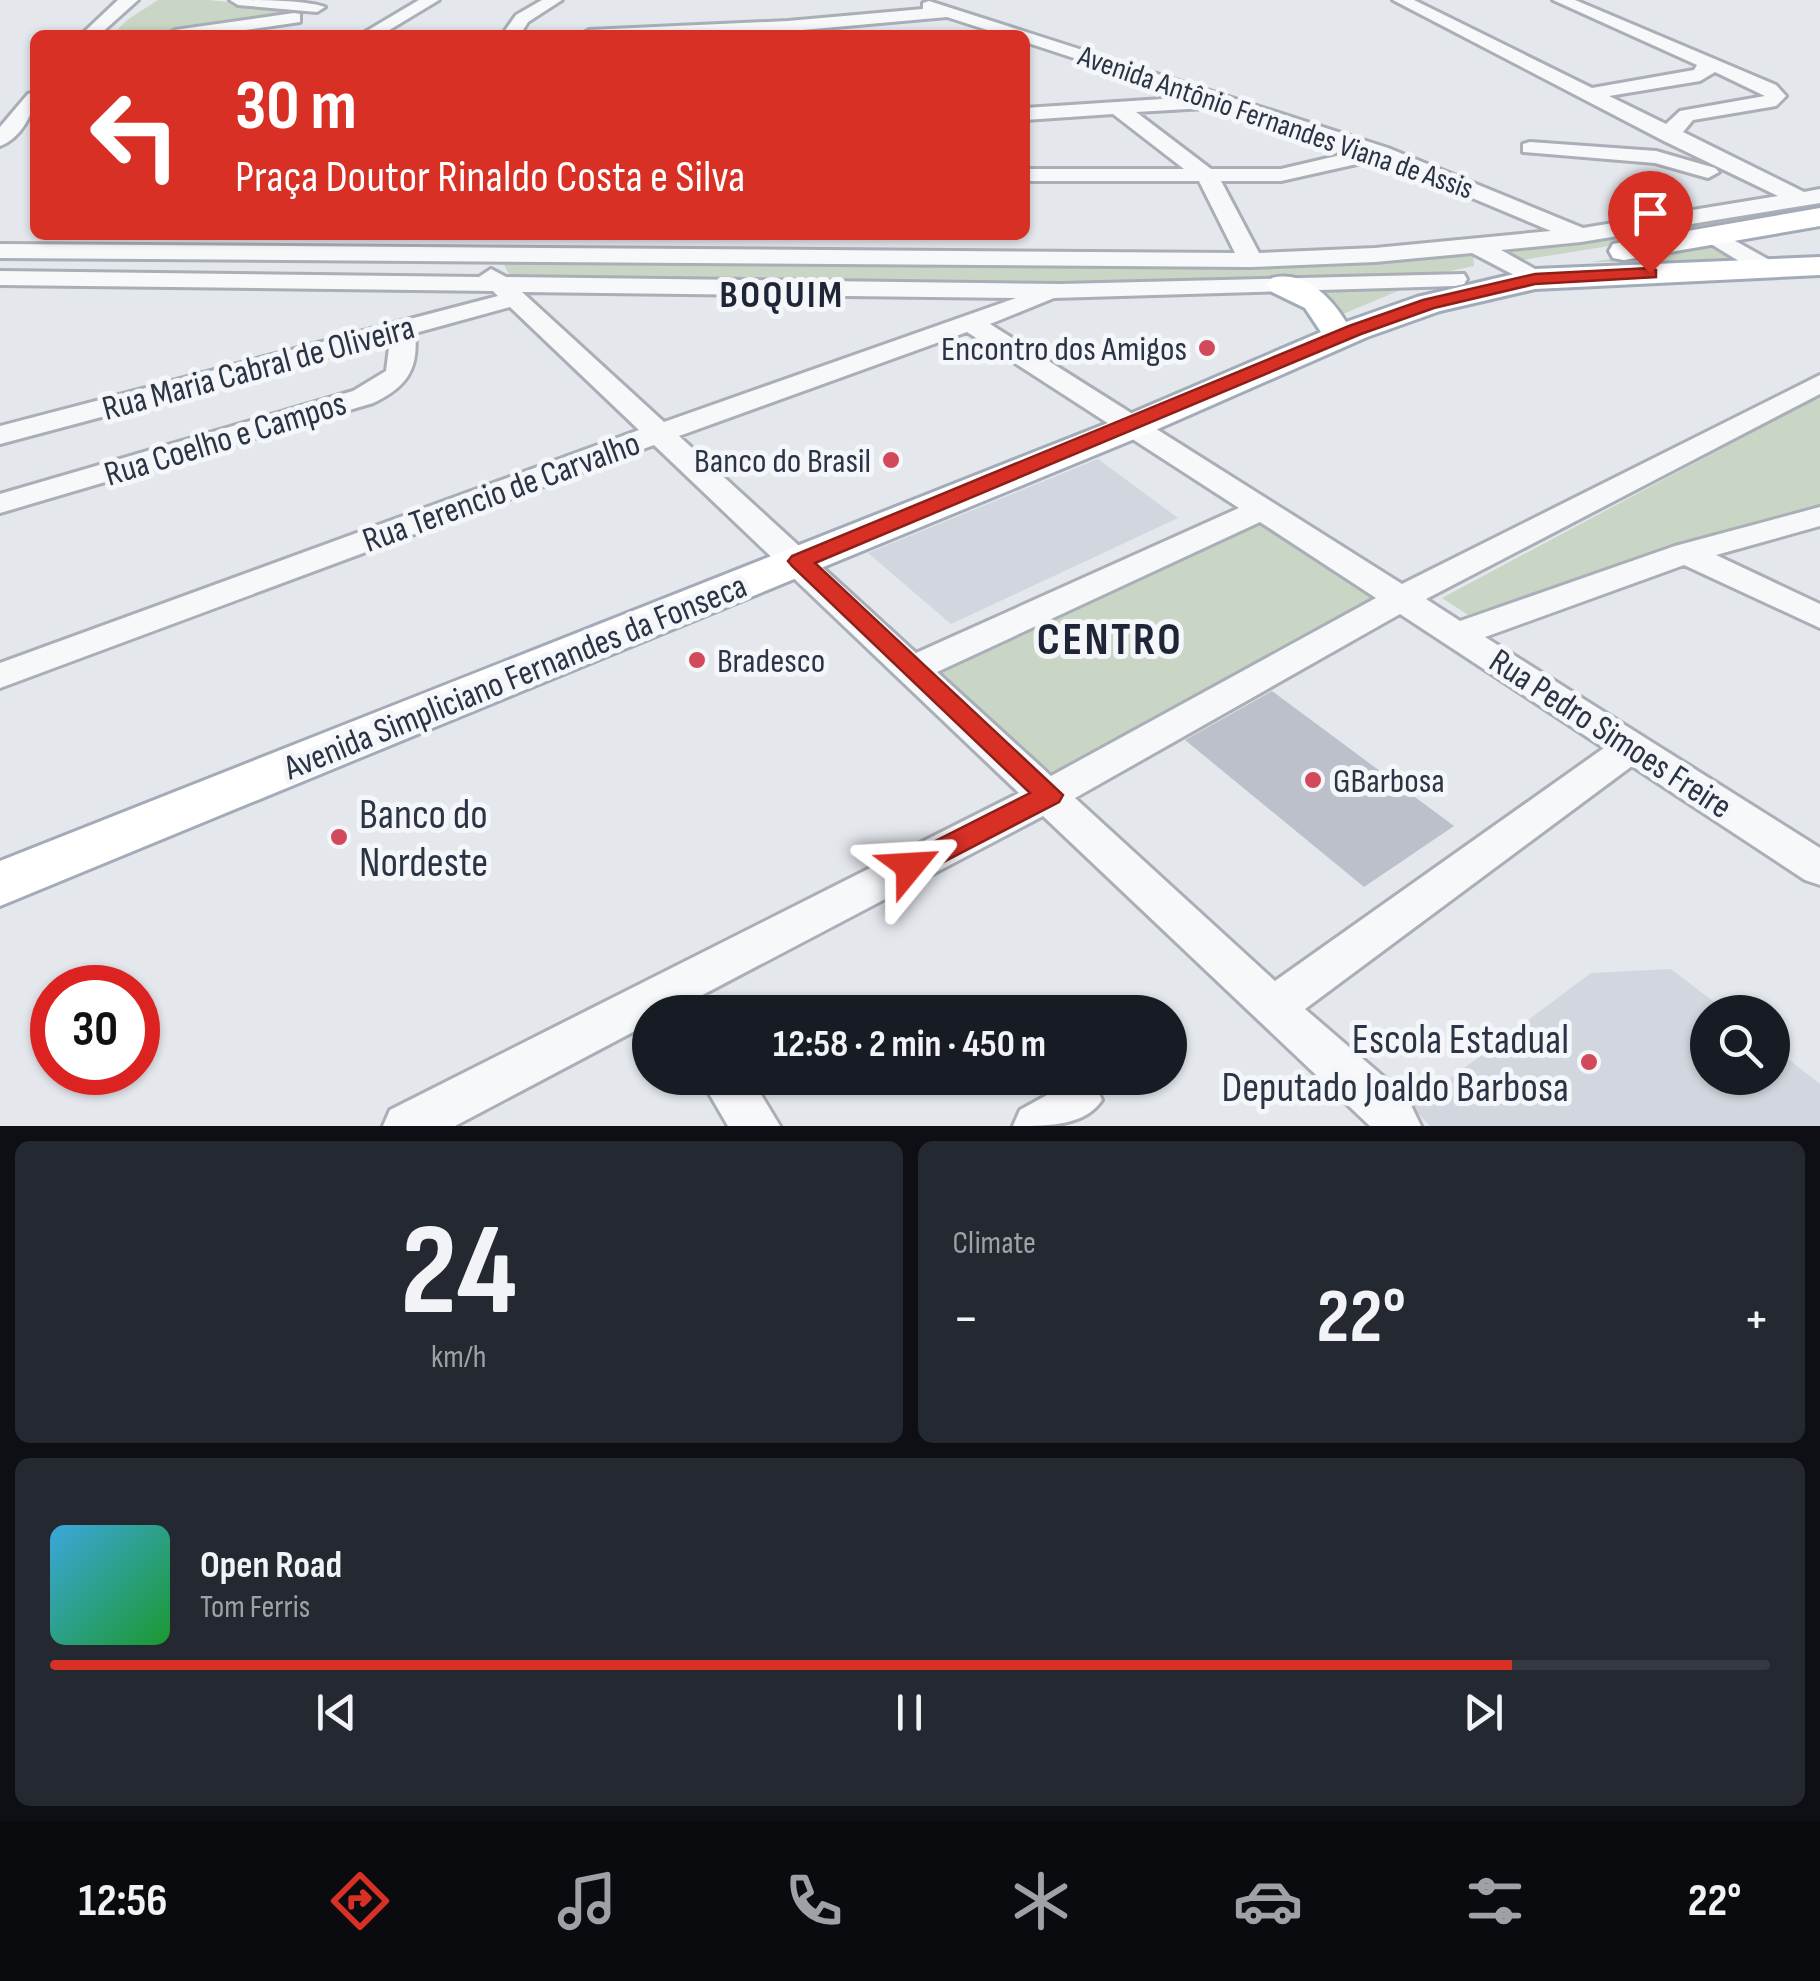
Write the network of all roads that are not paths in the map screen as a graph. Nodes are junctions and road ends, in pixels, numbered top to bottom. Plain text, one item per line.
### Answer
1 (130, 0) edge
2 (238, 0) edge
3 (431, 0) edge
4 (554, 0) edge
5 (911, 0) edge
6 (1402, 0) edge
7 (1561, 0) edge
8 (324, 4) edge
9 (948, 12) junction
10 (294, 18) junction
11 (95, 30) edge
12 (228, 30) edge
13 (276, 30) edge
14 (378, 30) edge
15 (512, 30) edge
16 (792, 30) edge
17 (1004, 30) edge
18 (1030, 38) edge
19 (1074, 52) junction
20 (1034, 58) edge
21 (1094, 59) junction
22 (1706, 63) junction
23 (1586, 94) junction
24 (1225, 101) junction
25 (1118, 108) junction
26 (1030, 114) edge
27 (18, 116) edge
28 (1672, 137) junction
29 (0, 140) edge
30 (1530, 148) dead end
31 (1382, 152) junction
32 (1030, 171) edge
33 (1208, 176) junction
34 (1775, 203) junction
35 (1815, 205) edge
36 (1581, 234) junction
37 (1714, 236) junction
38 (460, 244) edge
39 (0, 251) edge
40 (1251, 260) junction
41 (1466, 263) junction
42 (1820, 266) edge
43 (1765, 267) junction
44 (1526, 274) junction
45 (0, 278) edge
46 (1283, 285) junction
47 (509, 290) junction
48 (1061, 291) junction
49 (969, 322) junction
50 (1331, 325) junction
51 (402, 329) junction
52 (1820, 383) edge
53 (1122, 421) junction
54 (659, 433) junction
55 (0, 435) edge
56 (0, 504) edge
57 (1262, 509) junction
58 (1820, 516) edge
59 (790, 552) junction
60 (1686, 552) junction
61 (1400, 600) junction
62 (1820, 617) edge
63 (1458, 634) junction
64 (912, 669) junction
65 (0, 676) edge
66 (1632, 747) junction
67 (1049, 795) junction
68 (0, 852) edge
69 (1820, 869) edge
70 (0, 884) edge
71 (687, 995) edge
72 (1272, 1008) junction
73 (632, 1022) edge
74 (735, 1095) edge
75 (1078, 1100) dead end
76 (1393, 1119) edge
77 (407, 1126) edge
78 (756, 1126) edge
79 (1037, 1126) edge

1 - 11 street
2 - 8 street
3 - 14 street
4 - 15 street
5 - 9 street, Avenida Antônio Fernandes Viana de Assis
6 - 23 street
7 - 22 street
8 - 10 street
9 - 16 street
9 - 17 street, Avenida Antônio Fernandes Viana de Assis
10 - 12 street
10 - 13 street
18 - 19 street, Avenida Antônio Fernandes Viana de Assis
19 - 20 street
19 - 21 street, Avenida Antônio Fernandes Viana de Assis
20 - 21 street
21 - 24 street, Avenida Antônio Fernandes Viana de Assis
22 - 23 street
22 - 28 street
23 - 28 street
24 - 25 street
24 - 31 street, Avenida Antônio Fernandes Viana de Assis
25 - 26 street
25 - 33 street
27 - 29 street
28 - 35 street
30 - 34 street
31 - 33 street
31 - 36 street, Avenida Antônio Fernandes Viana de Assis
32 - 33 street
33 - 40 street
34 - 35 street
34 - 36 street
35 - 37 main road
36 - 41 street
37 - 43 street
37 - 44 main road
38 - 39 street
38 - 40 street
38 - 47 street
40 - 41 street
41 - 44 main road, Avenida Simpliciano Fernandes da Fonseca
41 - 46 street
41 - 50 main road, Avenida Simpliciano Fernandes da Fonseca
42 - 43 main road
43 - 44 main road
44 - 53 main road, Avenida Simpliciano Fernandes da Fonseca
45 - 47 street
46 - 48 street
46 - 50 main road
47 - 48 street
47 - 51 street, Rua Maria Cabral de Oliveira
47 - 54 street
48 - 49 street, Rua Terencio de Carvalho
49 - 53 street, Rua Pedro Simoes Freire
49 - 54 street, Rua Terencio de Carvalho
50 - 53 main road, Avenida Simpliciano Fernandes da Fonseca
51 - 55 street, Rua Maria Cabral de Oliveira
51 - 56 street, Rua Coelho e Campos
52 - 61 street
53 - 57 street, Rua Pedro Simoes Freire
53 - 59 main road, Avenida Simpliciano Fernandes da Fonseca
54 - 59 street
54 - 65 street, Rua Terencio de Carvalho
57 - 61 street, Rua Pedro Simoes Freire
57 - 64 street
58 - 60 street
59 - 64 street
59 - 68 main road, Avenida Simpliciano Fernandes da Fonseca
59 - 70 main road, Avenida Simpliciano Fernandes da Fonseca
60 - 62 street
60 - 63 street
61 - 63 street, Rua Pedro Simoes Freire
61 - 67 street
63 - 66 street, Rua Pedro Simoes Freire
64 - 67 street
66 - 69 street, Rua Pedro Simoes Freire
66 - 72 street
67 - 71 street
67 - 72 street
72 - 76 street
73 - 77 street
74 - 78 street
75 - 79 street

